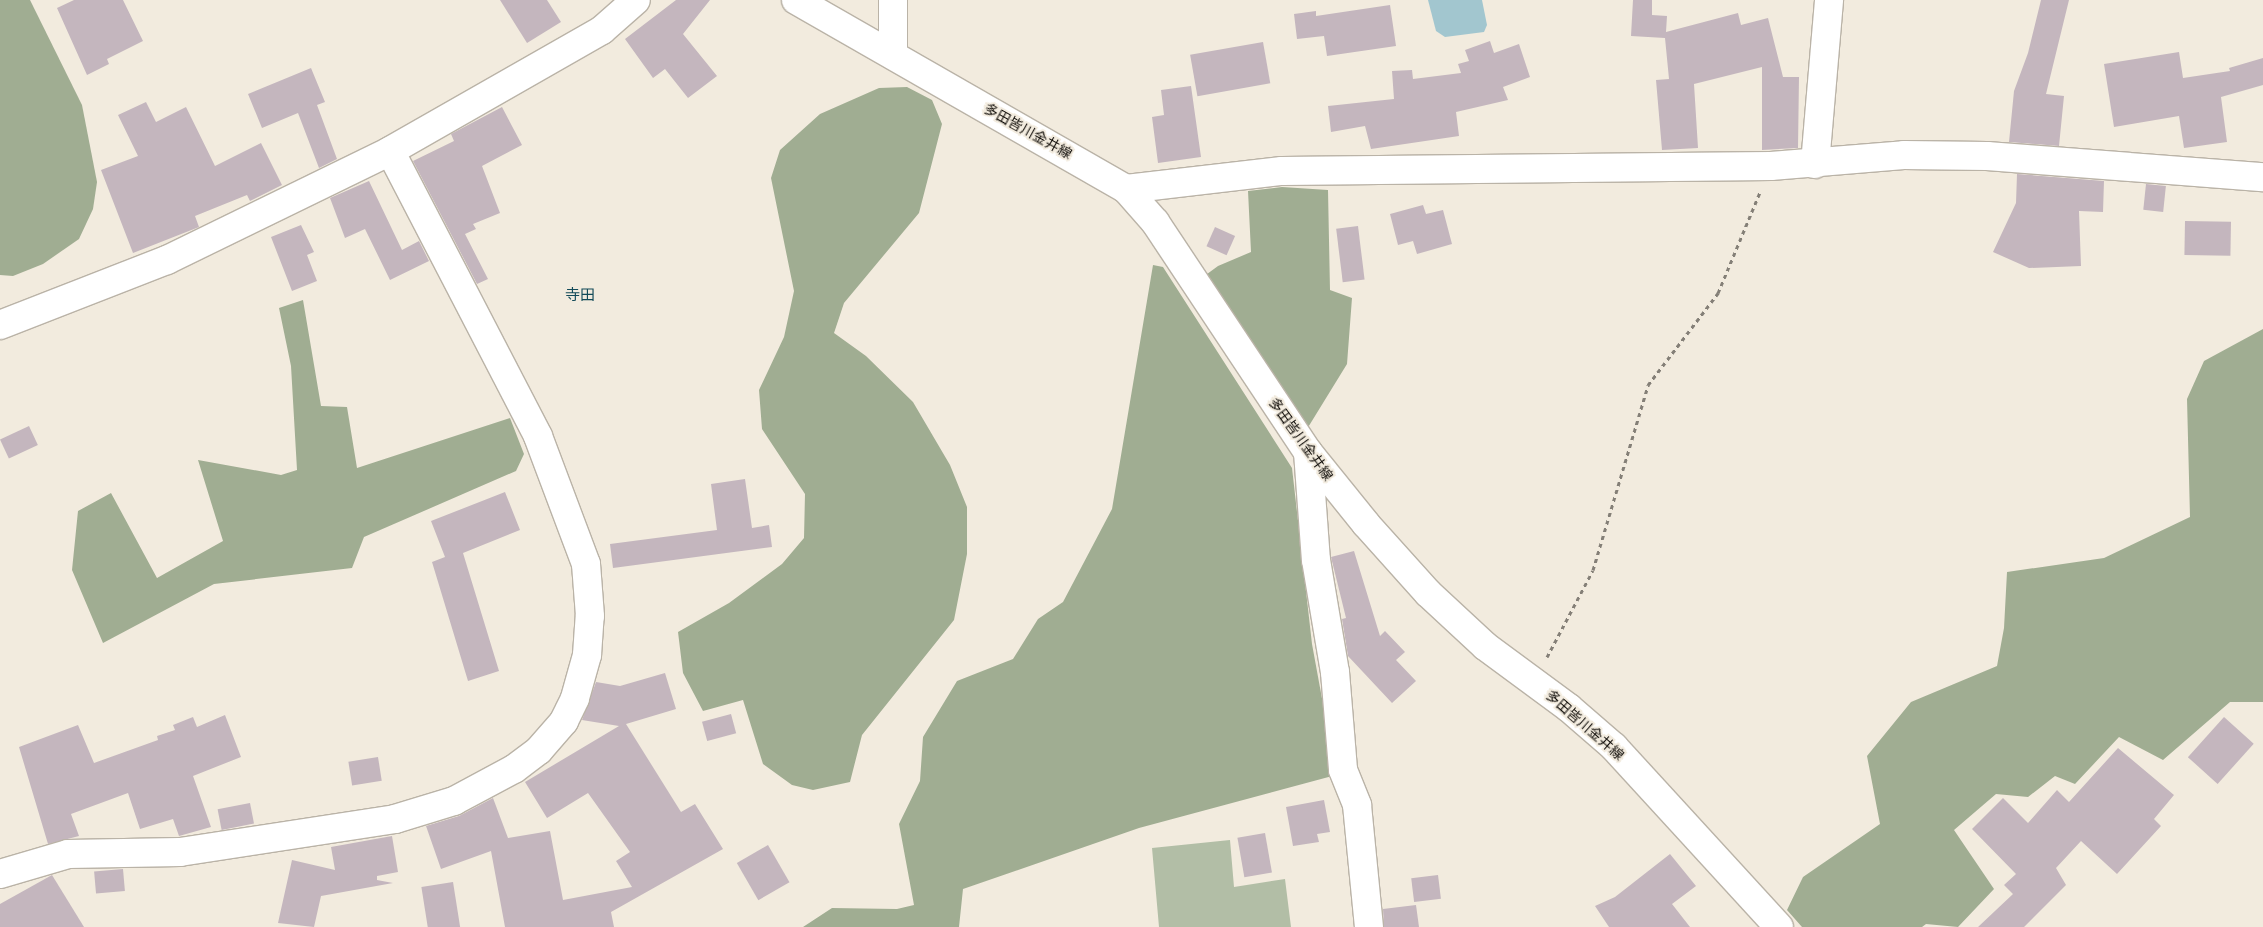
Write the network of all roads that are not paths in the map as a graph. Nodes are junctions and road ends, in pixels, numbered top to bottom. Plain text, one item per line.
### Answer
1 (636, 0) edge
2 (796, 0) edge
3 (894, 0) edge
4 (1829, 0) edge
5 (893, 55) junction
6 (390, 151) junction
7 (1815, 164) junction
8 (2263, 177) edge
9 (1126, 189) junction
10 (0, 325) edge
11 (1308, 452) junction
12 (0, 874) edge
13 (1368, 927) edge
14 (1778, 927) edge

1 - 6 street
2 - 5 street, 多田皆川金井線
3 - 5 street
4 - 7 street
5 - 9 street, 多田皆川金井線
6 - 10 street
6 - 12 street
7 - 8 street
7 - 9 street
9 - 11 street, 多田皆川金井線
11 - 13 street
11 - 14 street, 多田皆川金井線

